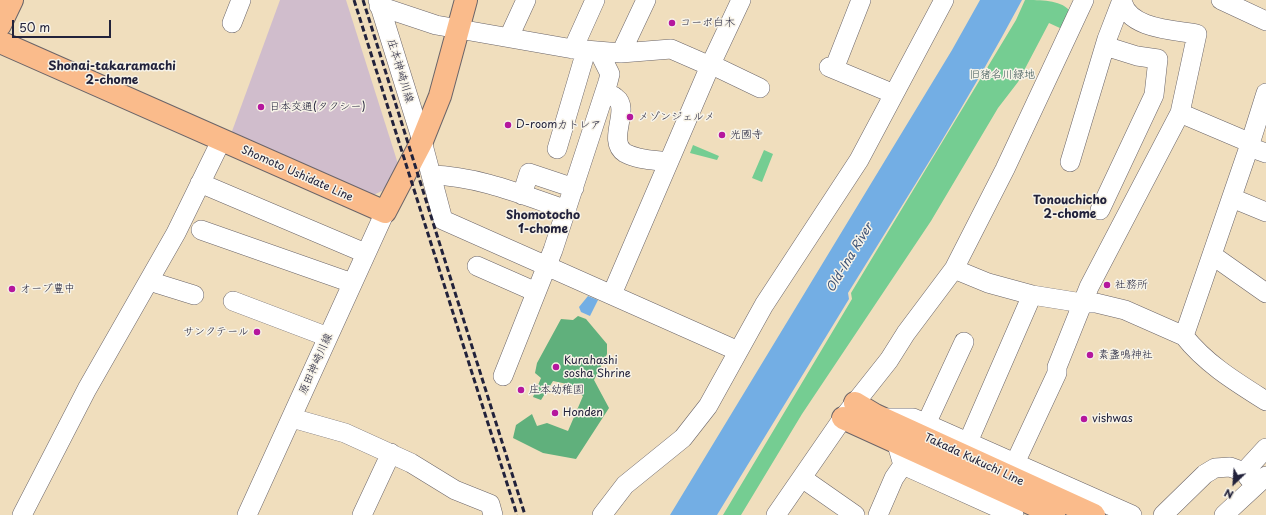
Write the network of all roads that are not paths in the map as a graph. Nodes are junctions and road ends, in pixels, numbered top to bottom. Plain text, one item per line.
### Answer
1 (12, 0) edge
2 (241, 0) edge
3 (466, 0) edge
4 (526, 0) edge
5 (595, 0) edge
6 (646, 0) edge
7 (741, 0) edge
8 (861, 0) edge
9 (944, 0) edge
10 (1122, 0) edge
11 (1221, 0) edge
12 (1081, 1) edge
13 (379, 3) edge
14 (1266, 21) edge
15 (232, 23) dead end
16 (0, 25) edge
17 (459, 29) junction
18 (509, 37) junction
19 (0, 42) edge
20 (1105, 46) junction
21 (586, 51) junction
22 (622, 52) junction
23 (710, 65) junction
24 (760, 88) dead end
25 (605, 92) junction
26 (1266, 93) edge
27 (894, 94) junction
28 (1180, 113) junction
29 (221, 140) junction
30 (422, 141) junction
31 (557, 149) dead end
32 (1258, 150) edge
33 (668, 162) junction
34 (1070, 162) dead end
35 (431, 175) junction
36 (200, 183) junction
37 (574, 188) junction
38 (522, 195) junction
39 (1232, 198) junction
40 (567, 210) junction
41 (1100, 210) dead end
42 (385, 212) junction
43 (1266, 212) edge
44 (209, 247) dead end
45 (365, 253) junction
46 (1212, 255) junction
47 (547, 265) junction
48 (477, 266) dead end
49 (954, 270) junction
50 (149, 281) junction
51 (352, 283) junction
52 (536, 292) junction
53 (1266, 293) edge
54 (612, 294) junction
55 (194, 295) dead end
56 (1032, 295) junction
57 (233, 301) dead end
58 (1082, 303) junction
59 (1184, 336) junction
60 (328, 338) junction
61 (964, 342) dead end
62 (738, 351) junction
63 (503, 376) dead end
64 (1266, 401) edge
65 (849, 411) junction
66 (292, 418) junction
67 (883, 418) junction
68 (926, 424) junction
69 (896, 441) junction
70 (968, 442) junction
71 (1266, 448) edge
72 (391, 453) junction
73 (1015, 463) junction
74 (903, 465) junction
75 (802, 478) junction
76 (1255, 478) edge
77 (1053, 507) edge
78 (22, 515) edge
79 (247, 515) edge
80 (362, 515) edge
81 (493, 515) edge
82 (602, 515) edge
83 (776, 515) edge
84 (855, 515) edge
85 (878, 515) edge
86 (1014, 515) edge
87 (1094, 515) edge
88 (1132, 515) edge
89 (1163, 515) edge
90 (1224, 515) edge

1 - 16 main road
2 - 15 street
3 - 17 main road
4 - 18 street
5 - 21 street
6 - 22 street
7 - 23 street
8 - 27 street
9 - 27 street
10 - 20 street
10 - 28 street
11 - 14 street
12 - 49 street
13 - 17 street
13 - 30 street, 庄本神崎川線
17 - 18 street
17 - 30 main road
18 - 21 street
19 - 29 main road, Shomoto Ushidate Line
20 - 34 street
20 - 41 street
21 - 22 street
21 - 25 street
21 - 31 street
22 - 23 street
23 - 24 street
23 - 33 street
25 - 33 street
25 - 37 street
26 - 32 street
27 - 62 street
28 - 32 street
28 - 58 street
29 - 36 street
29 - 42 main road, Shomoto Ushidate Line
30 - 35 street, 庄本神崎川線
30 - 42 main road
32 - 39 street
33 - 54 street
35 - 38 street
35 - 47 street, 庄本神崎川線
36 - 45 street
36 - 50 street
37 - 38 street
37 - 40 street
38 - 40 street
39 - 43 street
39 - 46 street
40 - 47 street
42 - 45 street, 原田神崎川線
44 - 51 street
45 - 51 street, 原田神崎川線
46 - 53 street
46 - 59 street
47 - 52 street
47 - 54 street
48 - 52 street
49 - 56 street
49 - 65 street
50 - 55 street
50 - 78 street
51 - 60 street, 原田神崎川線
52 - 63 street
54 - 62 street
56 - 58 street
56 - 70 street
57 - 60 street
58 - 59 street
58 - 73 street
59 - 64 street
60 - 66 street, 原田神崎川線
61 - 68 street
62 - 82 street
65 - 67 main road, Takada Kukuchi Line
65 - 69 main road, Takada Kukuchi Line
65 - 75 street
66 - 72 street
66 - 79 street, 原田神崎川線
67 - 68 street
67 - 77 main road, Takada Kukuchi Line
68 - 70 street
69 - 74 street
69 - 77 main road, Takada Kukuchi Line
70 - 73 street
71 - 76 street
72 - 80 street
72 - 81 street
73 - 88 street
74 - 85 street
74 - 86 street
75 - 83 street
75 - 84 street
76 - 89 street
76 - 90 street
77 - 87 main road, Takada Kukuchi Line

